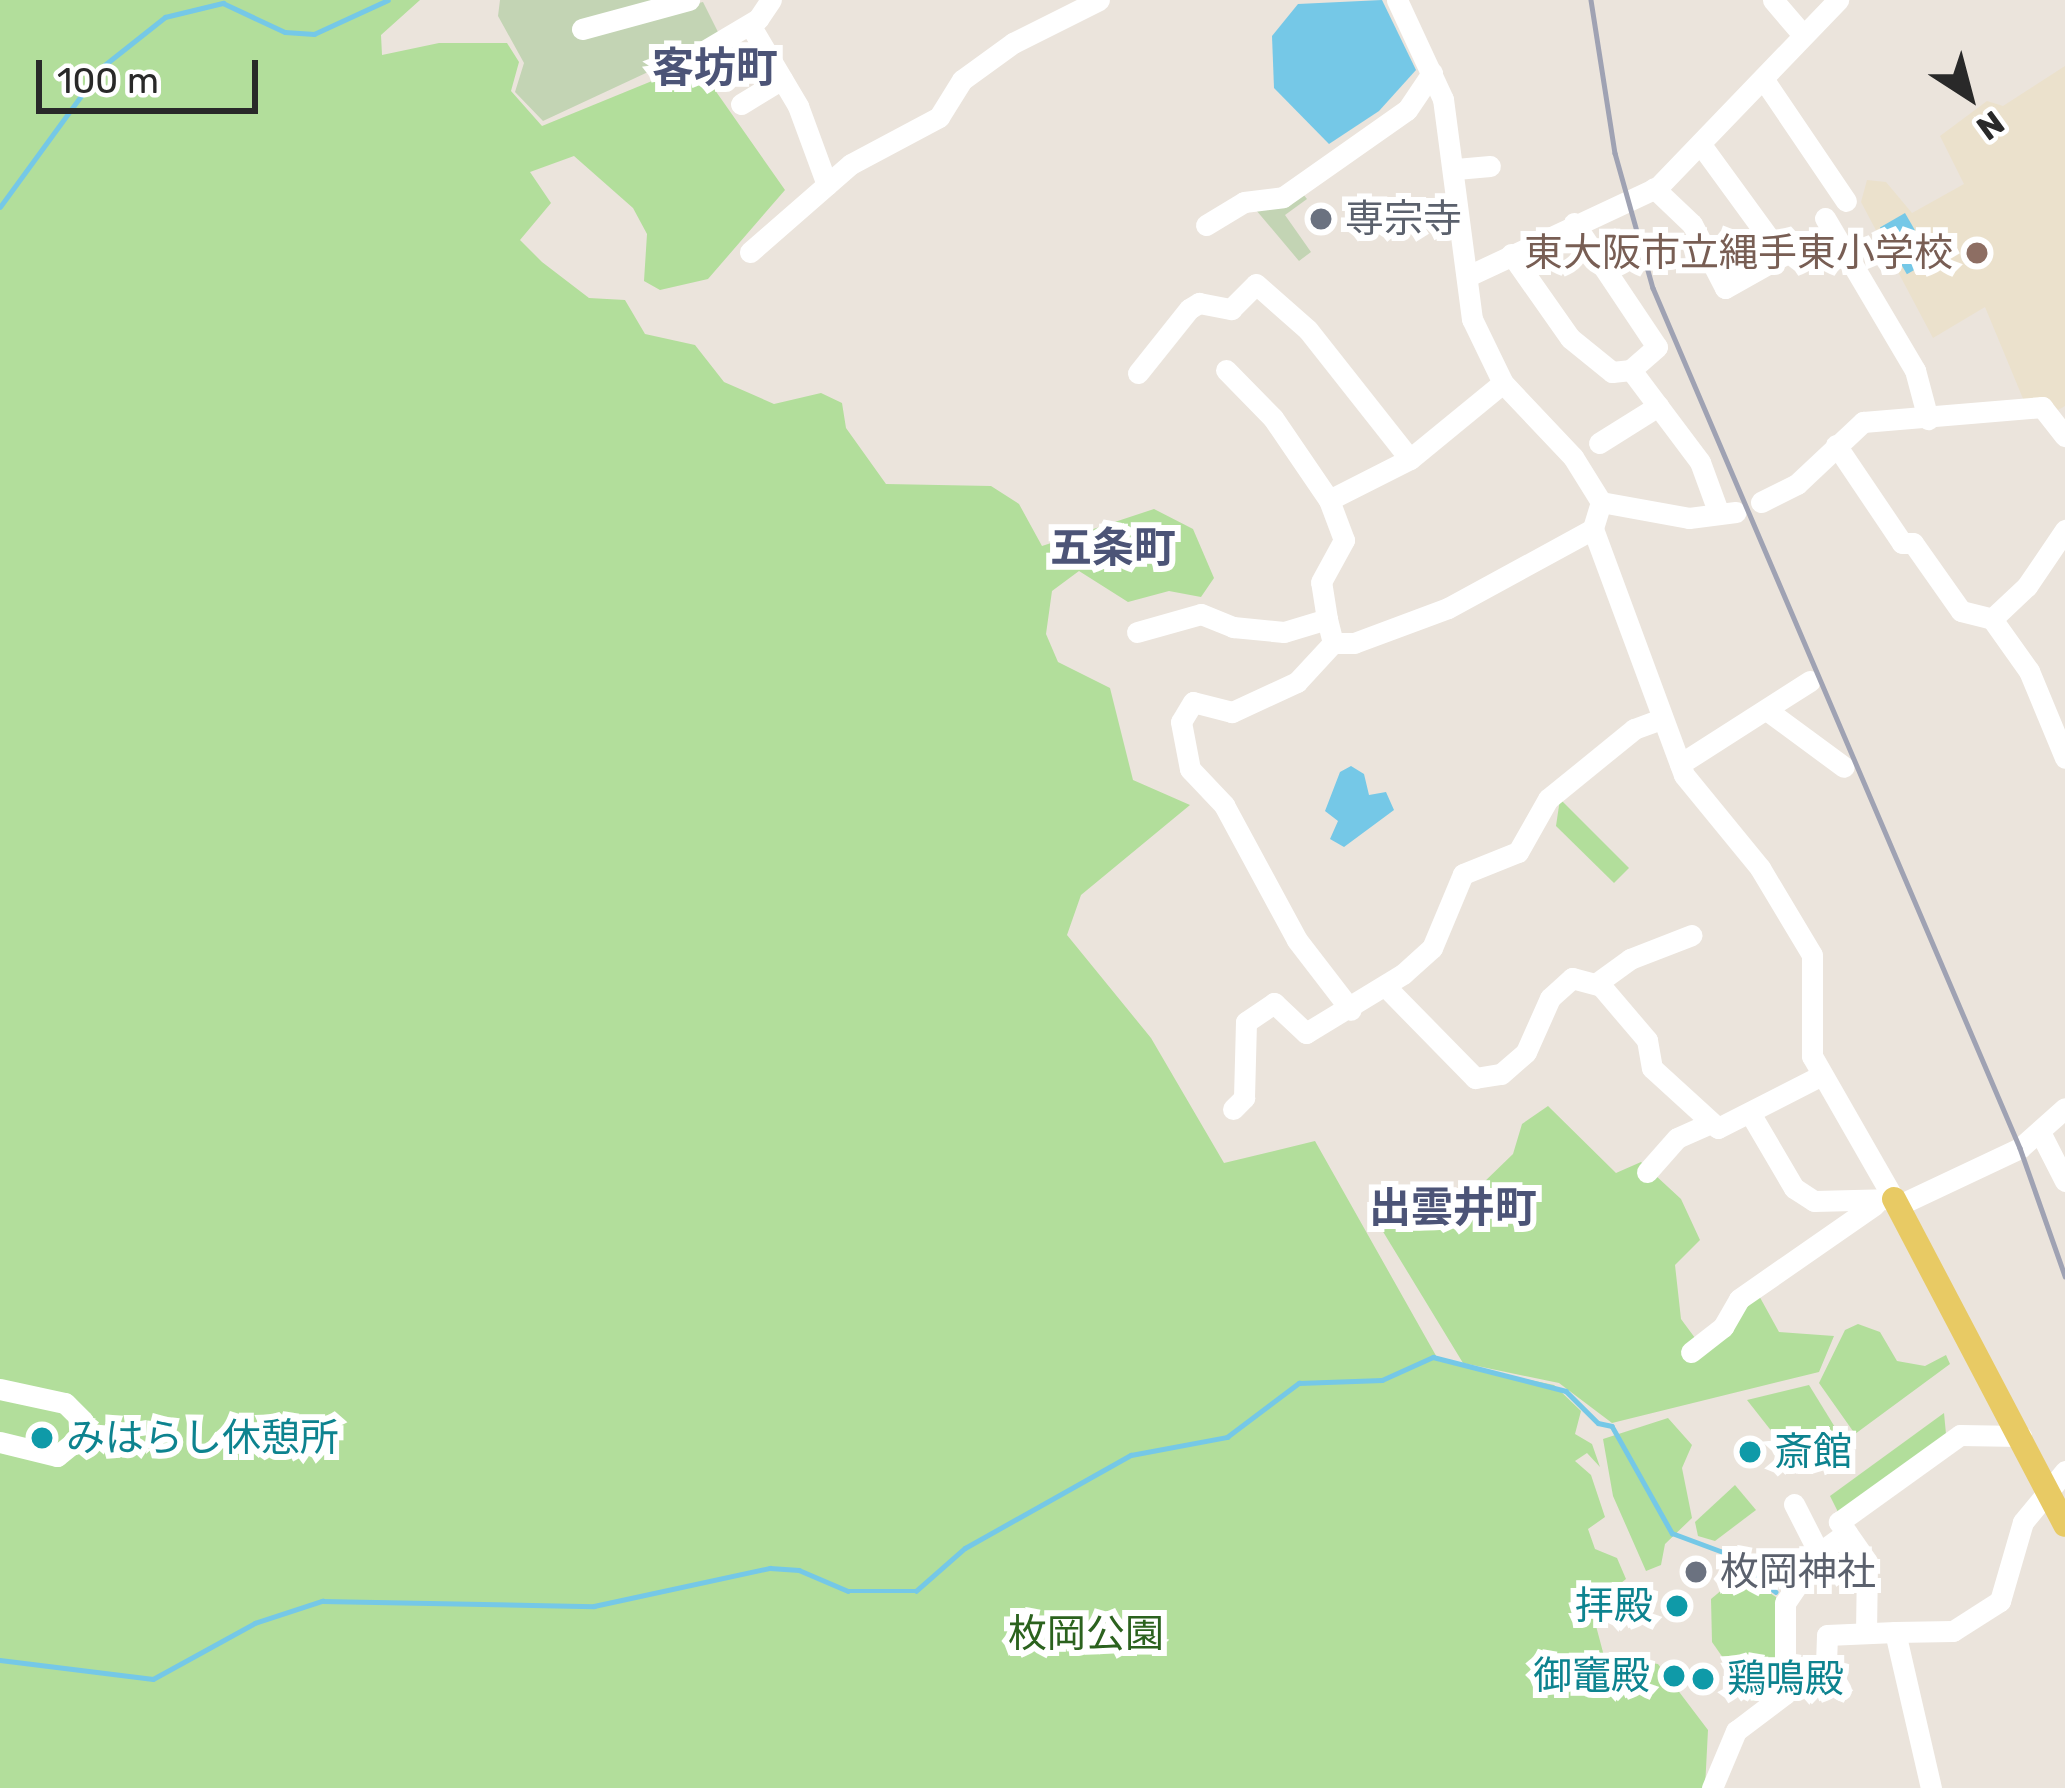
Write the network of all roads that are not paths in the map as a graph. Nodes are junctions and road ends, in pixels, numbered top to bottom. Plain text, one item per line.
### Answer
1 (689, 0) edge
2 (771, 0) edge
3 (1099, 0) edge
4 (1397, 0) edge
5 (1773, 0) edge
6 (1838, 0) edge
7 (750, 25) junction
8 (582, 29) dead end
9 (1803, 35) junction
10 (699, 54) dead end
11 (1432, 73) junction
12 (782, 79) junction
13 (1764, 80) junction
14 (742, 104) dead end
15 (1701, 145) junction
16 (1490, 166) dead end
17 (1456, 169) junction
18 (827, 185) junction
19 (1654, 188) junction
20 (1846, 201) dead end
21 (1826, 218) dead end
22 (1574, 223) junction
23 (1206, 225) dead end
24 (750, 252) dead end
25 (1511, 254) junction
26 (1468, 275) junction
27 (1226, 370) dead end
28 (1631, 370) junction
29 (1138, 373) dead end
30 (1503, 382) junction
31 (1658, 406) junction
32 (1928, 419) junction
33 (2065, 436) edge
34 (1599, 443) dead end
35 (1836, 445) junction
36 (1411, 458) junction
37 (1330, 500) junction
38 (1601, 502) junction
39 (1761, 502) dead end
40 (1593, 529) junction
41 (2065, 530) edge
42 (1327, 619) junction
43 (1992, 619) junction
44 (1137, 632) dead end
45 (1333, 643) junction
46 (1810, 681) dead end
47 (1768, 711) junction
48 (1662, 719) junction
49 (2065, 758) edge
50 (1680, 764) junction
51 (1844, 767) dead end
52 (1692, 934) dead end
53 (1598, 983) junction
54 (1385, 986) junction
55 (1351, 1010) junction
56 (1820, 1076) junction
57 (2065, 1108) edge
58 (1233, 1109) dead end
59 (1750, 1113) junction
60 (1710, 1123) junction
61 (2040, 1132) junction
62 (1647, 1172) dead end
63 (2065, 1181) edge
64 (1888, 1203) junction
65 (1691, 1352) dead end
66 (0, 1389) edge
67 (2021, 1436) junction
68 (0, 1442) edge
69 (2057, 1479) edge
70 (1794, 1504) dead end
71 (2065, 1525) edge
72 (1846, 1533) junction
73 (1820, 1553) junction
74 (1866, 1632) junction
75 (1895, 1632) junction
76 (1841, 1690) dead end
77 (1712, 1788) edge
78 (1931, 1788) edge

1 - 8 street
2 - 7 street
3 - 18 street
4 - 11 street
5 - 9 street
6 - 9 street
7 - 10 street
7 - 12 street
9 - 13 street
11 - 17 street
11 - 23 street
12 - 14 street
12 - 18 street
13 - 15 street
13 - 20 street
15 - 19 street
15 - 19 street
16 - 17 street
17 - 26 street
18 - 24 street
19 - 22 street
21 - 32 street
22 - 25 street
22 - 28 street
25 - 26 street
25 - 28 street
26 - 30 street
27 - 37 street
28 - 31 street
29 - 36 street
30 - 36 street
30 - 38 street
31 - 34 street
31 - 38 street
32 - 33 street
32 - 35 street
35 - 39 street
35 - 43 street
36 - 37 street
37 - 42 street
38 - 40 street
40 - 45 street
40 - 48 street
41 - 43 street
42 - 44 street
42 - 45 street
43 - 49 street
45 - 55 street
46 - 47 street
47 - 50 street
47 - 51 street
48 - 50 street
48 - 54 street
50 - 56 street
52 - 53 street
53 - 54 street
53 - 60 street
54 - 55 street
55 - 58 street
56 - 59 street
56 - 64 street
57 - 61 street
59 - 60 street
59 - 64 street
60 - 62 street
61 - 63 street
61 - 64 street
64 - 65 street
64 - 67 main road
66 - 68 street
67 - 69 main road
67 - 72 street
69 - 71 main road
69 - 75 street
70 - 73 street
72 - 73 street
72 - 74 street
73 - 77 street
74 - 75 street
74 - 76 street
75 - 78 street

